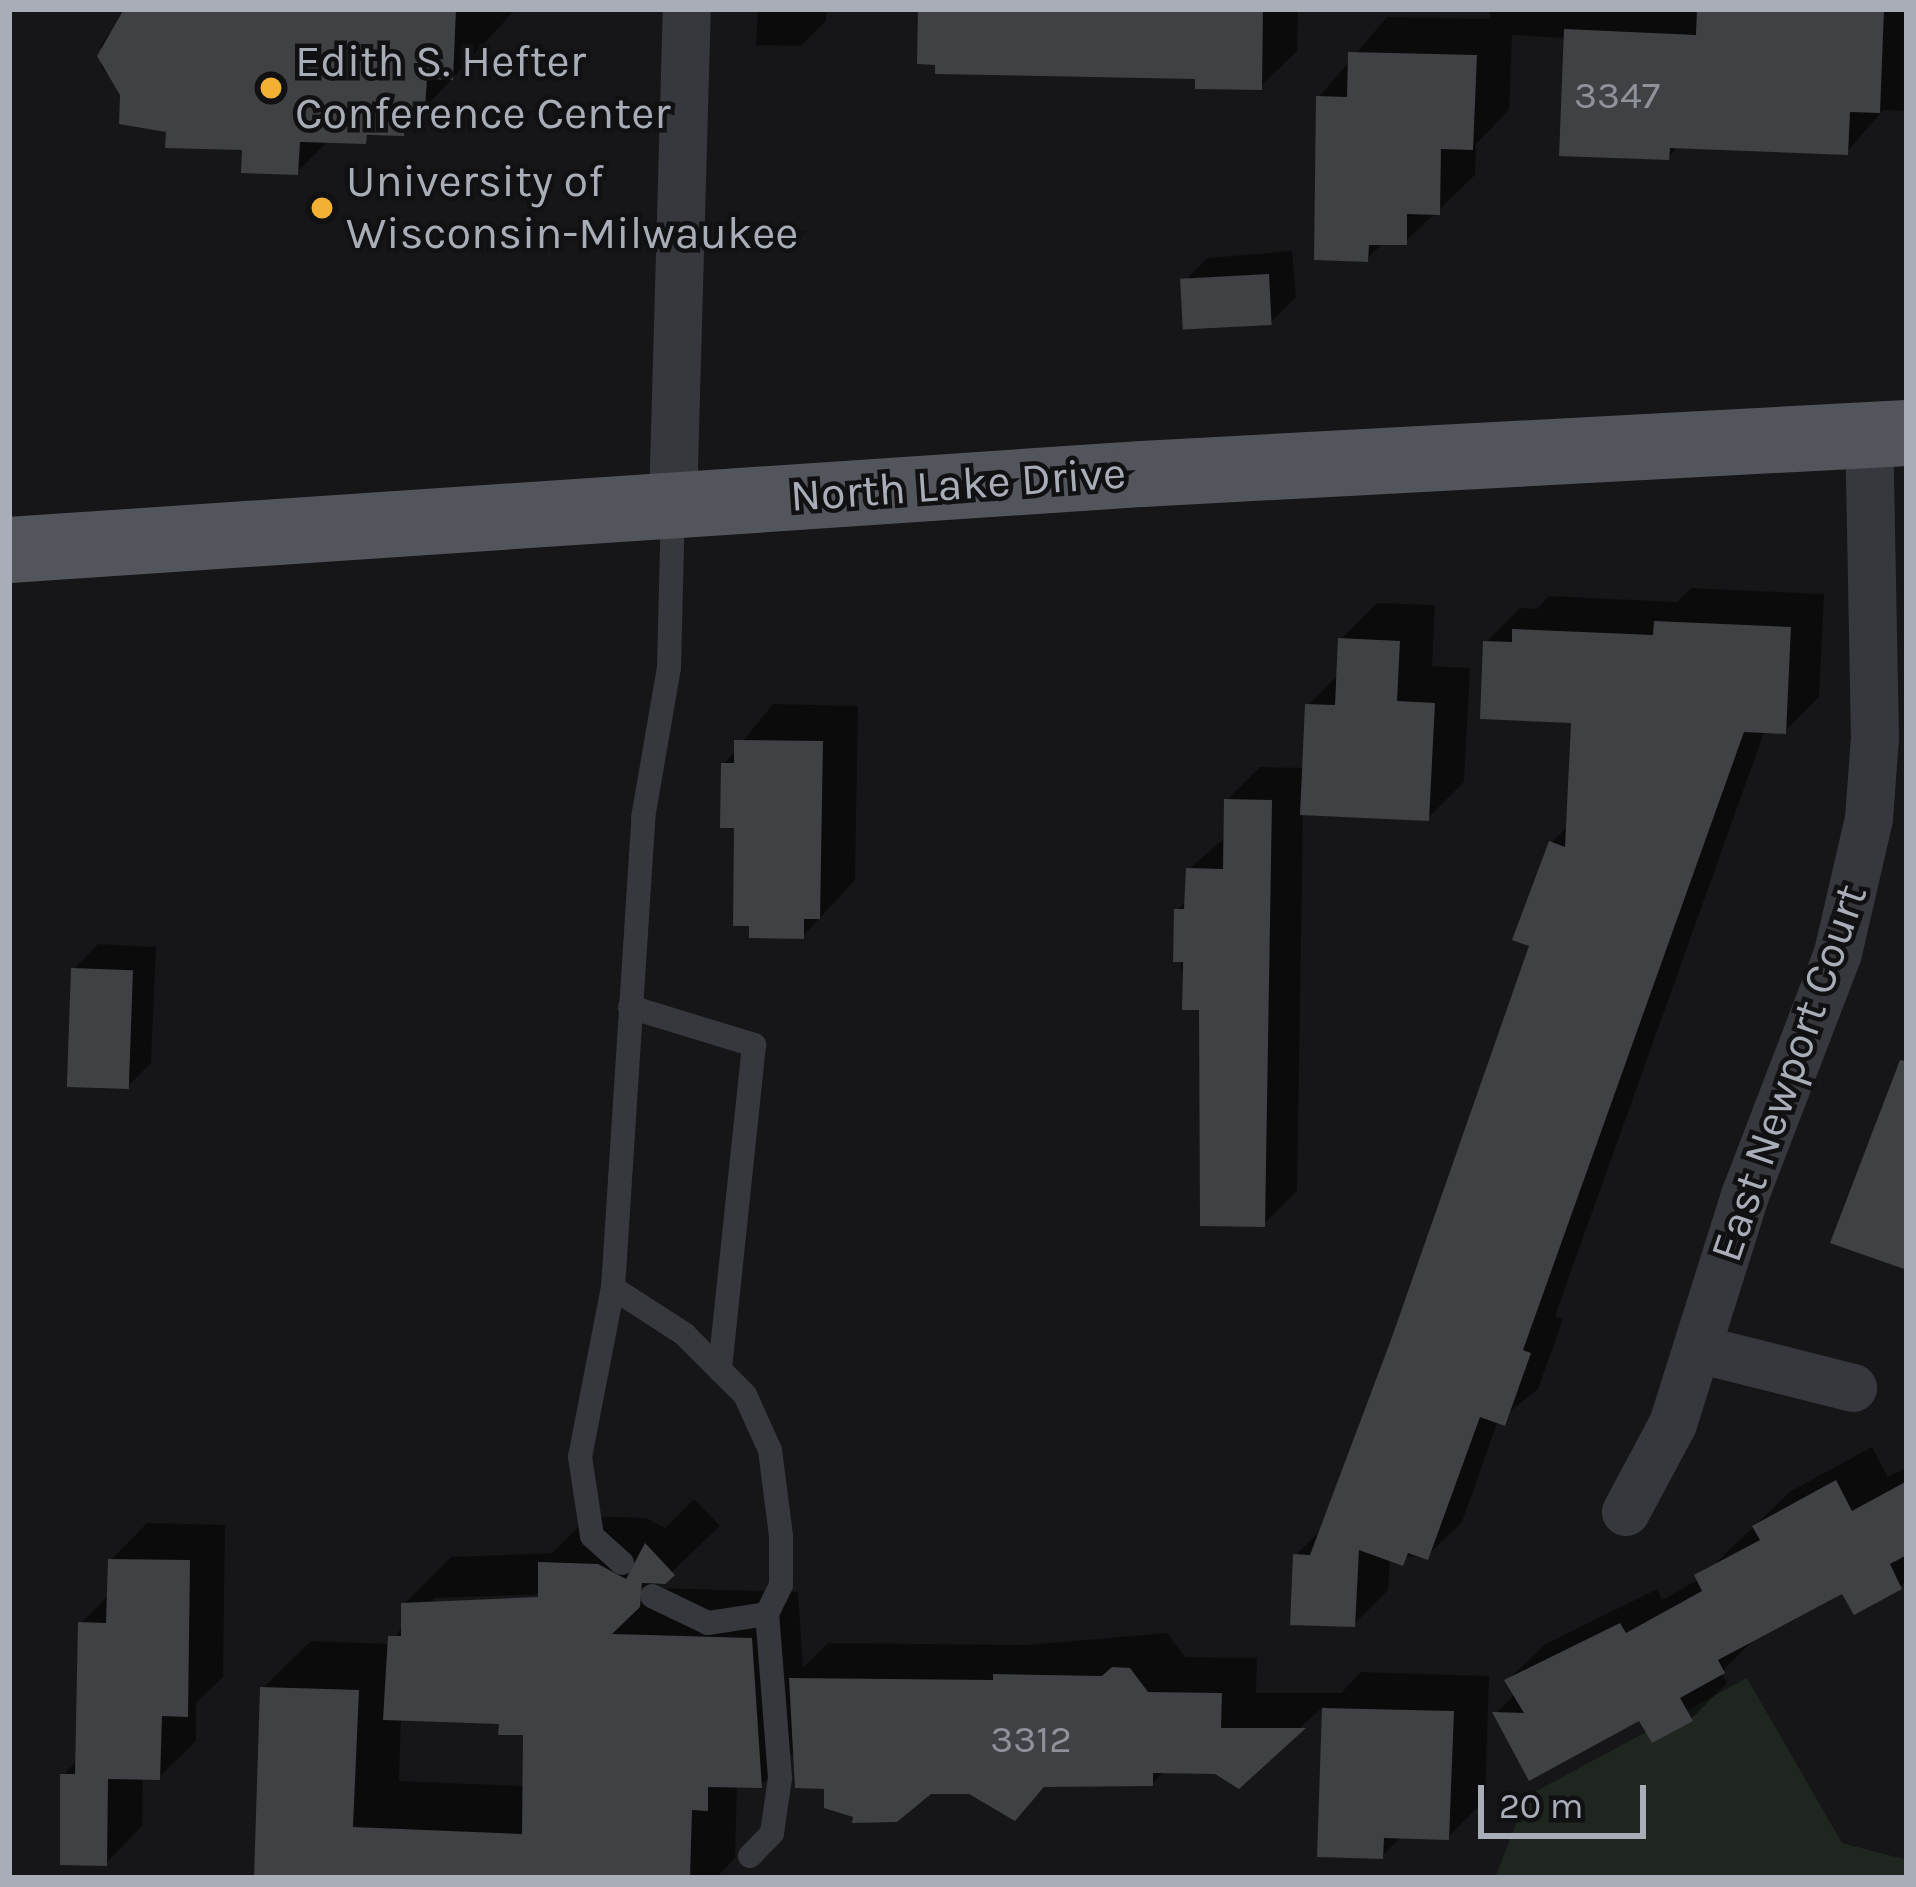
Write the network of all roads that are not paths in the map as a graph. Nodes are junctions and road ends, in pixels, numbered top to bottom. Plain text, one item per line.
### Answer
1 (687, 9) edge
2 (1888, 434) edge
3 (673, 503) junction
4 (9, 550) edge
5 (630, 1007) junction
6 (613, 1288) junction
7 (1698, 1349) junction
8 (720, 1370) junction
9 (1853, 1388) dead end
10 (1626, 1511) dead end
11 (622, 1564) dead end
12 (652, 1596) dead end
13 (767, 1614) junction
14 (750, 1856) dead end

1 - 3 street
2 - 3 main road, North Lake Drive
2 - 7 street, East Newport Court
3 - 4 main road, North Lake Drive
3 - 5 lane
5 - 6 lane
5 - 8 lane
6 - 8 lane
6 - 11 lane
7 - 9 street
7 - 10 street, East Newport Court
8 - 13 lane
12 - 13 lane
13 - 14 lane

